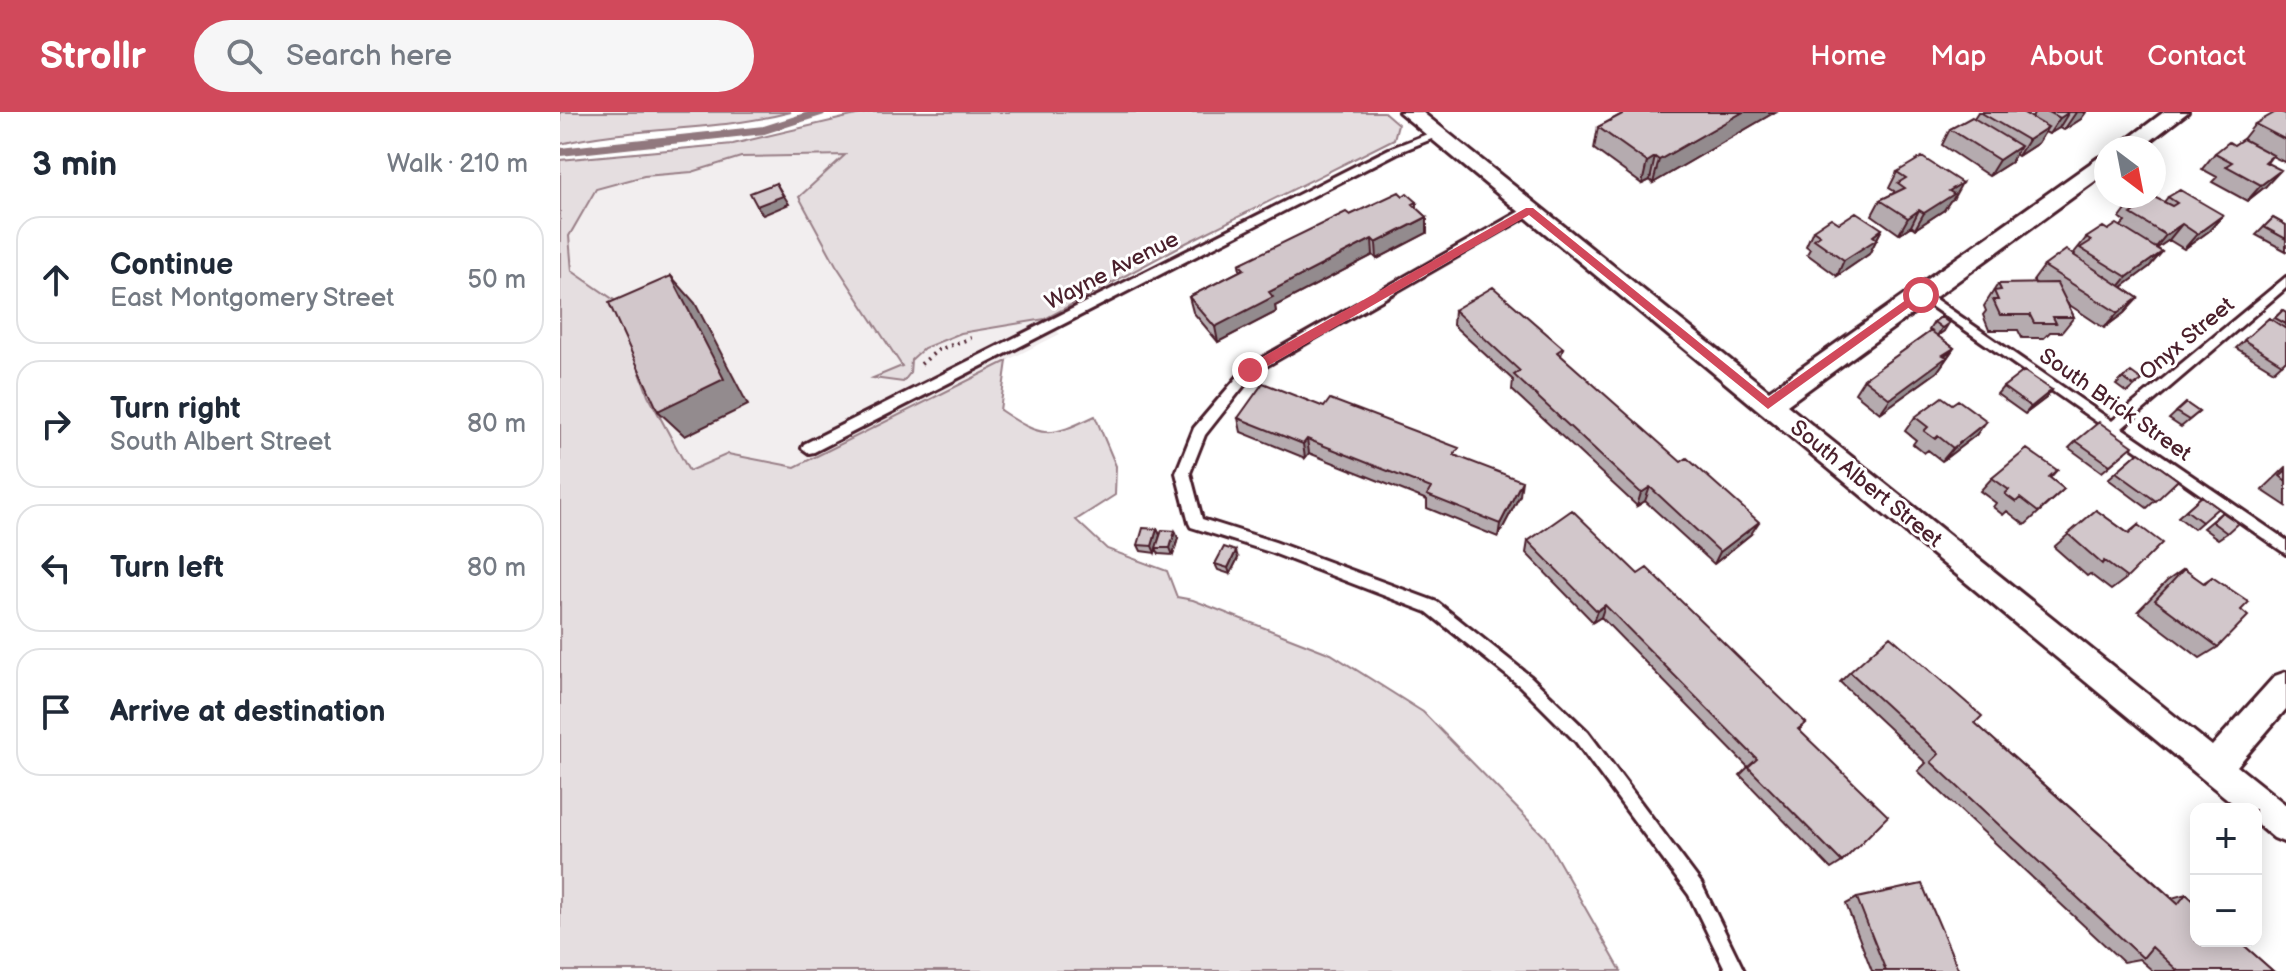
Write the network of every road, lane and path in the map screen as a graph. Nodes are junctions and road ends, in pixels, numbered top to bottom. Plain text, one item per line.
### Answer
1 (1409, 112) edge
2 (2178, 112) edge
3 (1435, 134) junction
4 (2144, 136) edge
5 (2094, 172) edge
6 (1529, 210) junction
7 (2286, 281) edge
8 (1921, 295) junction
9 (1768, 405) junction
10 (2113, 428) junction
11 (809, 448) dead end
12 (2286, 548) edge
13 (2286, 686) edge
14 (2214, 768) junction
15 (2286, 826) edge
16 (1735, 971) edge

1 - 3 street, South Albert Street
2 - 4 street
3 - 6 street, South Albert Street
3 - 11 lane, Wayne Avenue
5 - 8 street
6 - 9 street, South Albert Street
6 - 16 lane
7 - 10 lane, Onyx Street
8 - 9 street
8 - 10 lane, South Brick Street
9 - 14 street, South Albert Street
10 - 12 lane, South Brick Street
13 - 14 street
14 - 15 street, South Albert Street

